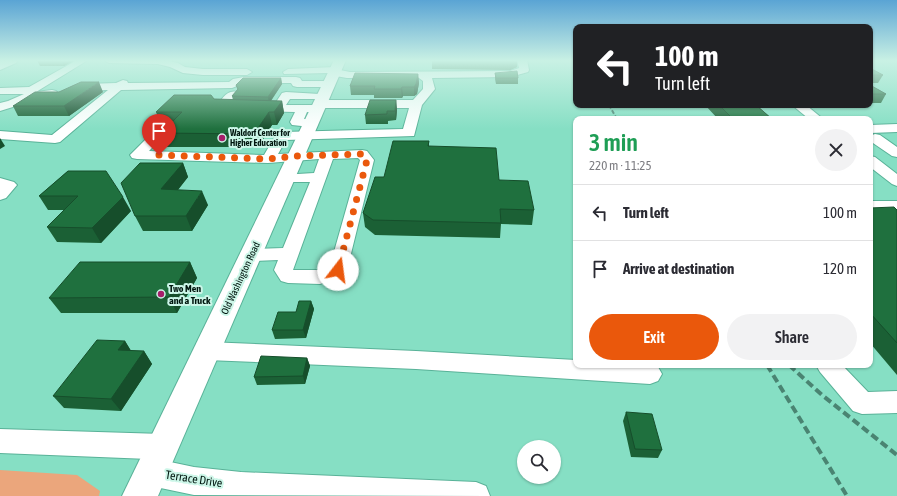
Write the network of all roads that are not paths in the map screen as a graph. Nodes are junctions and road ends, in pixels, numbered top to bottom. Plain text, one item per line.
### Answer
1 (46, 83) edge
2 (123, 83) edge
3 (234, 83) edge
4 (297, 83) edge
5 (300, 83) edge
6 (334, 83) edge
7 (428, 83) edge
8 (119, 86) junction
9 (0, 91) edge
10 (28, 94) junction
11 (233, 94) edge
12 (316, 102) edge
13 (416, 104) junction
14 (0, 107) edge
15 (802, 108) edge
16 (813, 116) edge
17 (897, 128) edge
18 (164, 129) edge
19 (0, 135) edge
20 (873, 135) edge
21 (873, 135) edge
22 (873, 136) edge
23 (897, 138) edge
24 (897, 153) edge
25 (328, 155) junction
26 (268, 159) junction
27 (873, 162) edge
28 (320, 177) junction
29 (286, 178) junction
30 (897, 181) edge
31 (0, 183) edge
32 (0, 195) edge
33 (873, 204) edge
34 (897, 206) edge
35 (289, 254) junction
36 (251, 255) junction
37 (207, 351) junction
38 (831, 368) edge
39 (650, 374) dead end
40 (897, 402) edge
41 (0, 441) edge
42 (163, 447) junction
43 (146, 484) edge
44 (476, 496) edge

1 - 10 street
2 - 8 street
3 - 8 street
4 - 12 street
5 - 12 street
6 - 12 street
7 - 13 street
8 - 10 street
8 - 19 street
9 - 10 street
10 - 14 street
11 - 12 street
12 - 13 street
12 - 13 street
12 - 25 street
12 - 26 street
12 - 26 street
12 - 29 main road, Old Washington Road
15 - 16 street
17 - 20 street
18 - 26 street
21 - 23 street
22 - 24 street
25 - 28 street
25 - 35 street
27 - 30 street
28 - 29 street
28 - 35 street
29 - 36 main road, Old Washington Road
31 - 32 street
33 - 34 street
35 - 36 street
36 - 37 main road, Old Washington Road
37 - 39 street
37 - 42 main road, Old Washington Road
38 - 40 street
41 - 42 street
42 - 43 main road, Old Washington Road
43 - 44 street, Terrace Drive

